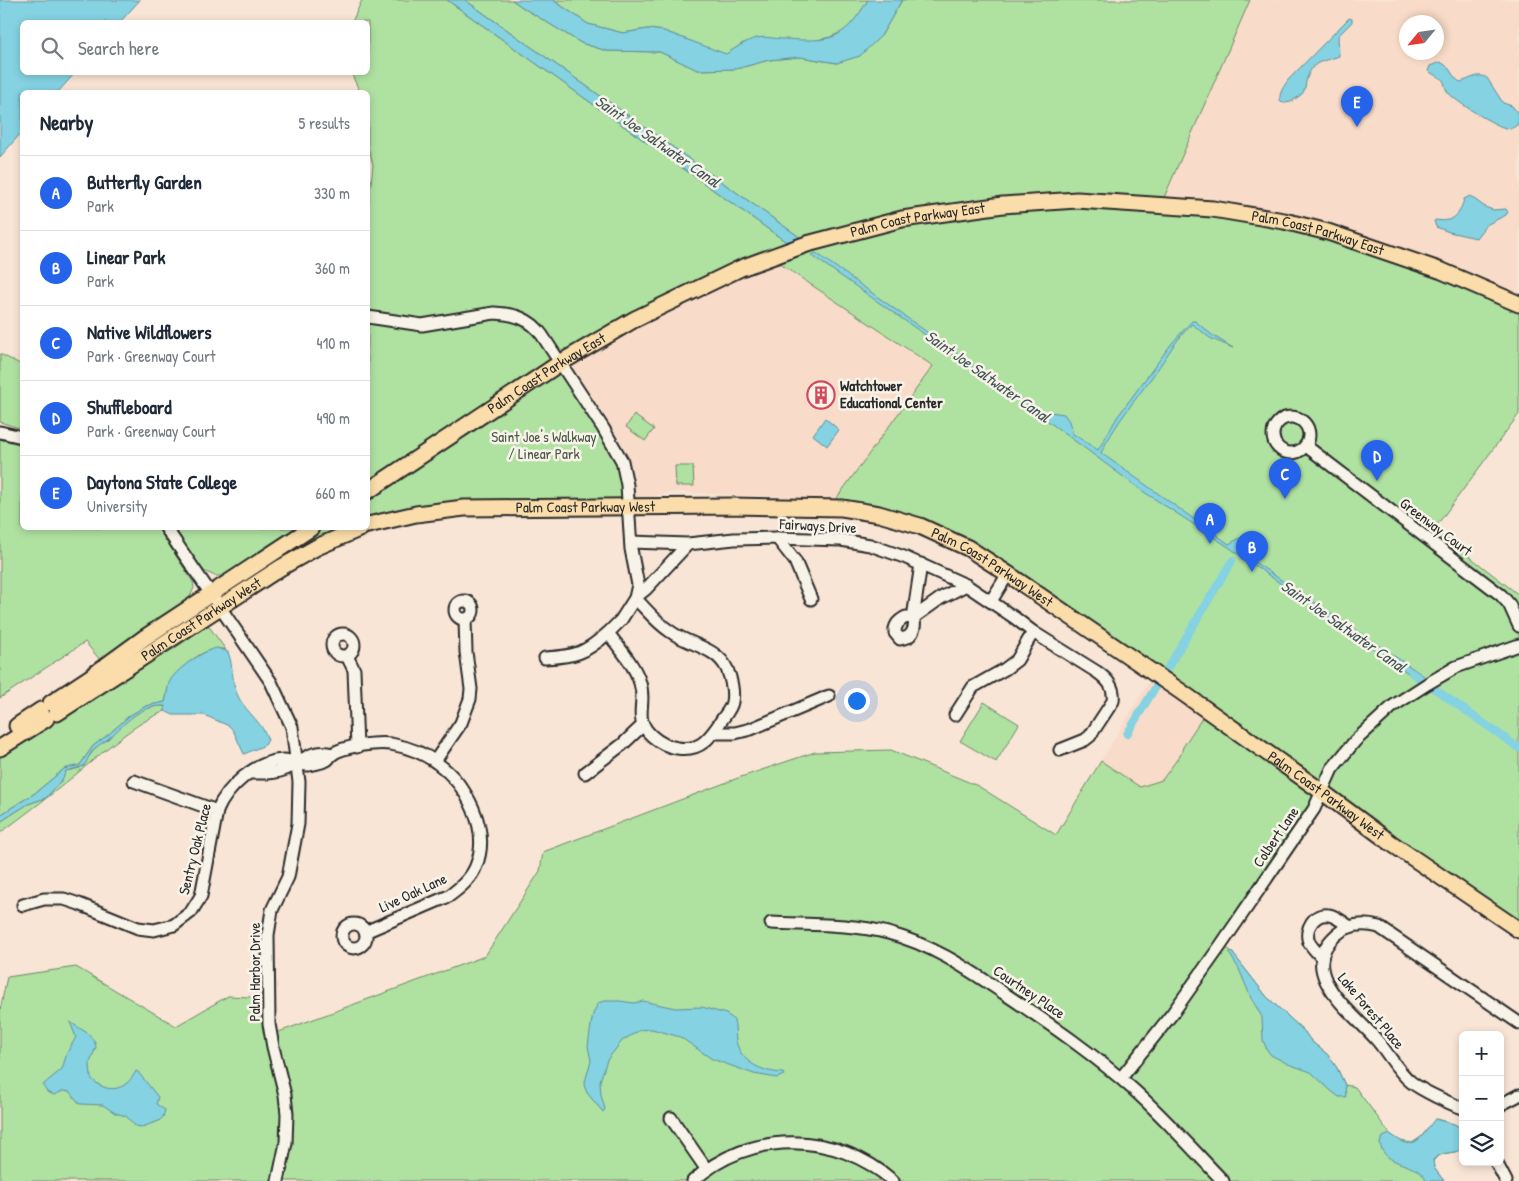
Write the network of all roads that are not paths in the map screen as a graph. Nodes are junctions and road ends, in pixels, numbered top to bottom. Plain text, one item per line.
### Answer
1 (1519, 304) edge
2 (370, 318) edge
3 (560, 363) junction
4 (0, 432) edge
5 (20, 437) edge
6 (1306, 446) dead end
7 (370, 489) edge
8 (629, 506) junction
9 (370, 525) edge
10 (167, 530) edge
11 (308, 530) edge
12 (355, 530) edge
13 (777, 538) junction
14 (631, 542) junction
15 (688, 544) junction
16 (921, 564) junction
17 (1008, 574) junction
18 (966, 585) junction
19 (1501, 595) junction
20 (635, 598) junction
21 (811, 599) dead end
22 (214, 600) junction
23 (991, 601) junction
24 (1519, 604) edge
25 (465, 620) dead end
26 (1519, 626) edge
27 (608, 632) junction
28 (1033, 632) junction
29 (1519, 645) edge
30 (347, 656) dead end
31 (545, 658) dead end
32 (829, 696) dead end
33 (49, 711) junction
34 (954, 715) dead end
35 (643, 725) junction
36 (713, 733) junction
37 (0, 738) edge
38 (357, 747) junction
39 (0, 748) edge
40 (1060, 750) dead end
41 (435, 761) junction
42 (297, 762) junction
43 (585, 773) dead end
44 (134, 781) dead end
45 (1321, 791) junction
46 (217, 811) junction
47 (23, 905) dead end
48 (771, 923) dead end
49 (1350, 927) junction
50 (1519, 930) edge
51 (365, 932) dead end
52 (1322, 958) junction
53 (1519, 1023) edge
54 (1121, 1078) junction
55 (1519, 1095) edge
56 (1504, 1103) edge
57 (1459, 1106) edge
58 (671, 1118) dead end
59 (1498, 1166) edge
60 (707, 1170) junction
61 (278, 1181) edge
62 (693, 1181) edge
63 (893, 1181) edge
64 (1222, 1181) edge
65 (1506, 1181) edge

1 - 3 main road, Palm Coast Parkway East
2 - 3 street
3 - 7 main road, Palm Coast Parkway East
3 - 8 street
4 - 5 street
6 - 19 street, Greenway Court
8 - 9 main road, Palm Coast Parkway West
8 - 14 street
8 - 17 main road, Palm Coast Parkway West
10 - 22 street, Palm Harbor Drive
11 - 22 main road
12 - 22 main road, Palm Coast Parkway West
13 - 15 street, Fairways Drive
13 - 16 street, Fairways Drive
13 - 21 street
14 - 15 street, Fairways Drive
14 - 20 street
15 - 20 street
16 - 18 street, Fairways Drive
16 - 18 street
17 - 23 street
17 - 45 main road, Palm Coast Parkway West
18 - 23 street, Fairways Drive
19 - 24 street
19 - 26 street
20 - 27 street
20 - 36 street
22 - 33 main road, Palm Coast Parkway West
22 - 42 street, Palm Harbor Drive
23 - 28 street, Fairways Drive
25 - 41 street
27 - 31 street
27 - 35 street
28 - 34 street
28 - 40 street, Fairways Drive
29 - 45 street, Colbert Lane
30 - 38 street
32 - 36 street
33 - 37 main road
33 - 39 main road
35 - 36 street
35 - 43 street
38 - 41 street, Live Oak Lane
38 - 42 street, Live Oak Lane
41 - 51 street, Live Oak Lane
42 - 46 street, Sentry Oak Place
42 - 61 street, Palm Harbor Drive
44 - 46 street
45 - 50 main road, Palm Coast Parkway West
45 - 54 street, Colbert Lane
46 - 47 street, Sentry Oak Place
48 - 54 street, Courtney Place
49 - 52 street
49 - 52 street
49 - 53 street
52 - 57 street, Lake Forest Place
54 - 64 street, Courtney Place
55 - 56 street
58 - 60 street
59 - 65 street
60 - 62 street
60 - 63 street

